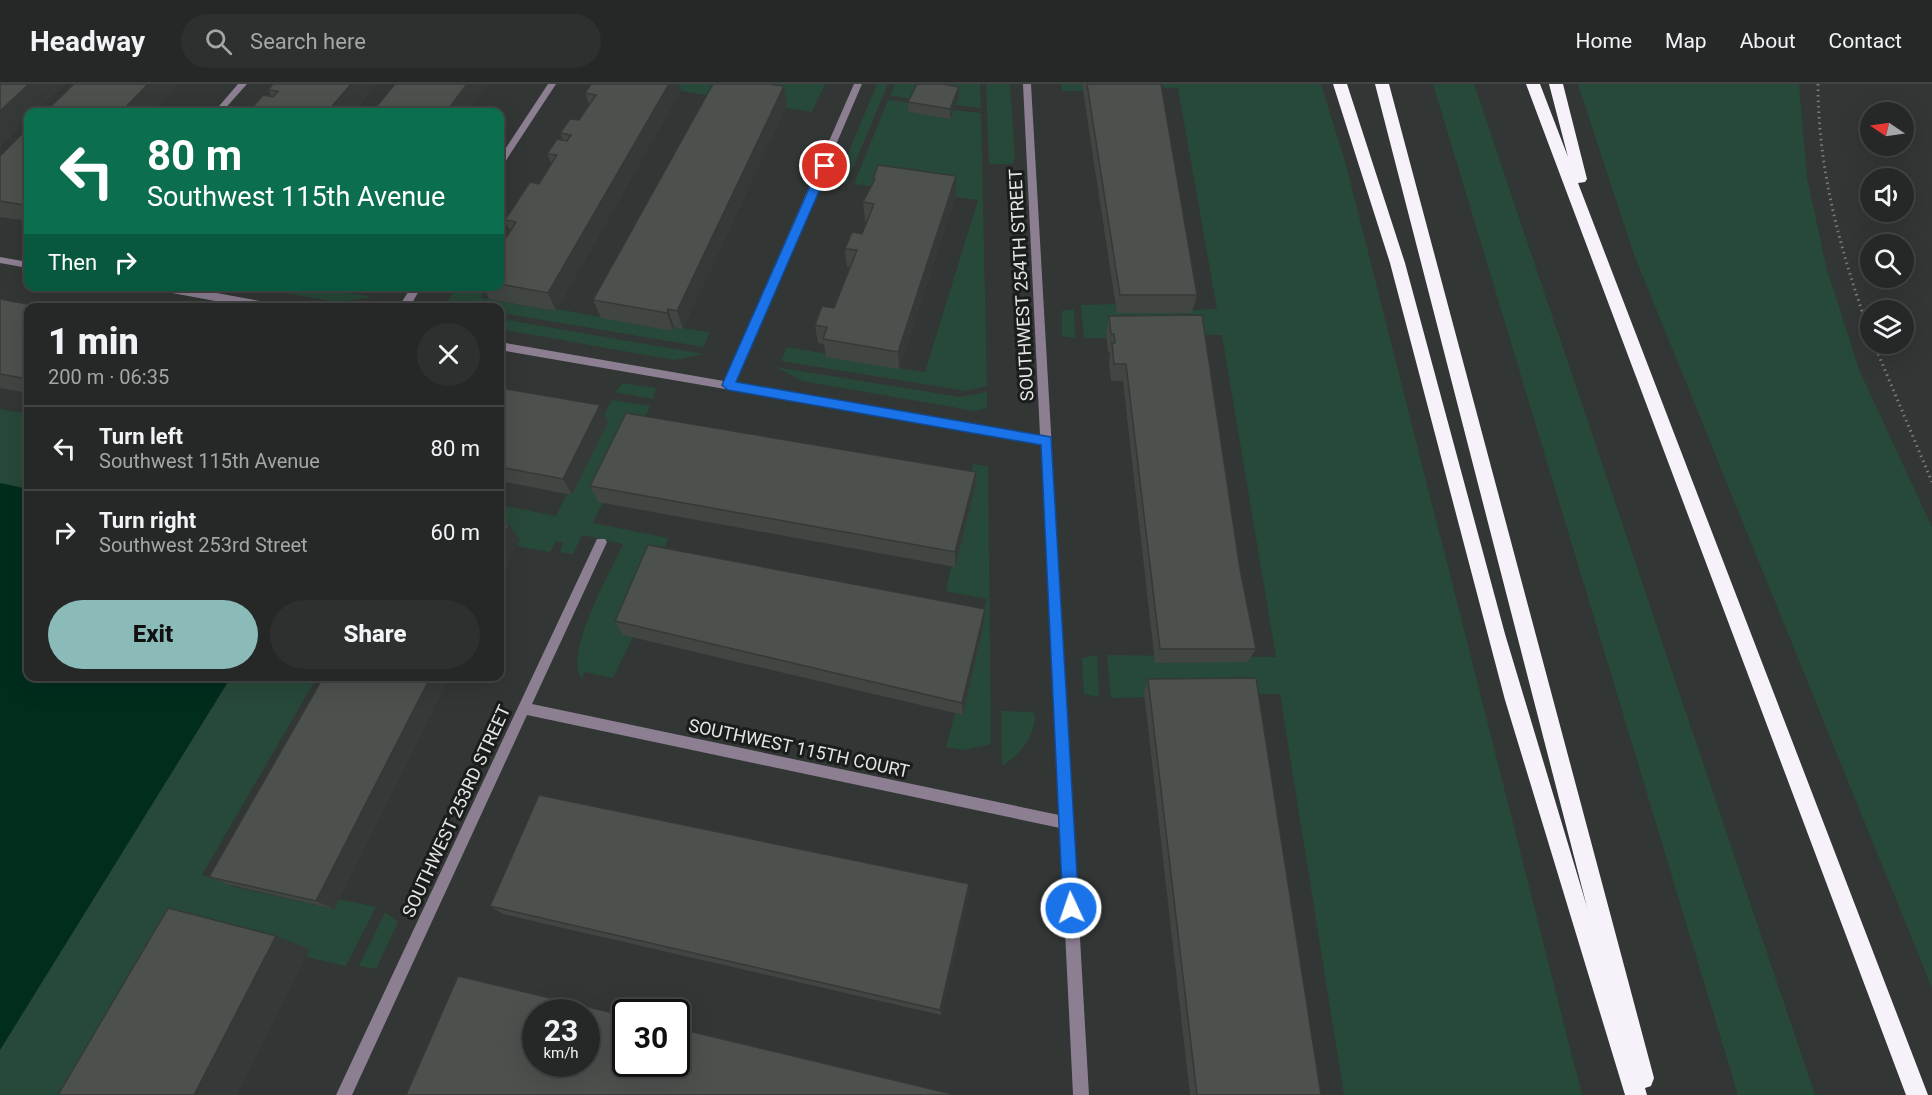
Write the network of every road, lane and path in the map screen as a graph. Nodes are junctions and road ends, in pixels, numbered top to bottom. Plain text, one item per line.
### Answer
1 (243, 84) edge
2 (552, 84) edge
3 (858, 84) edge
4 (1027, 84) edge
5 (1340, 84) edge
6 (1382, 84) edge
7 (1533, 84) edge
8 (1556, 84) edge
9 (1818, 84) edge
10 (222, 108) edge
11 (504, 157) edge
12 (1599, 257) junction
13 (0, 260) edge
14 (24, 264) edge
15 (183, 291) edge
16 (249, 303) edge
17 (1860, 305) edge
18 (504, 347) edge
19 (1878, 354) edge
20 (728, 385) junction
21 (1047, 441) junction
22 (1932, 482) edge
23 (601, 542) dead end
24 (524, 708) junction
25 (1067, 823) junction
26 (344, 1095) edge
27 (1081, 1095) edge
28 (1636, 1095) edge
29 (1647, 1095) edge
30 (1917, 1095) edge

1 - 10 street
2 - 11 street
3 - 20 street
4 - 21 street, SOUTHWEST 254TH STREET
5 - 28 highway
6 - 29 highway
7 - 12 highway
8 - 12 highway
9 - 17 path
12 - 30 highway
13 - 14 street
15 - 16 street
18 - 20 street
19 - 22 path
20 - 21 street
21 - 25 street, SOUTHWEST 254TH STREET
23 - 24 street, SOUTHWEST 253RD STREET
24 - 25 street, SOUTHWEST 115TH COURT
24 - 26 street, SOUTHWEST 253RD STREET
25 - 27 street, SOUTHWEST 254TH STREET

